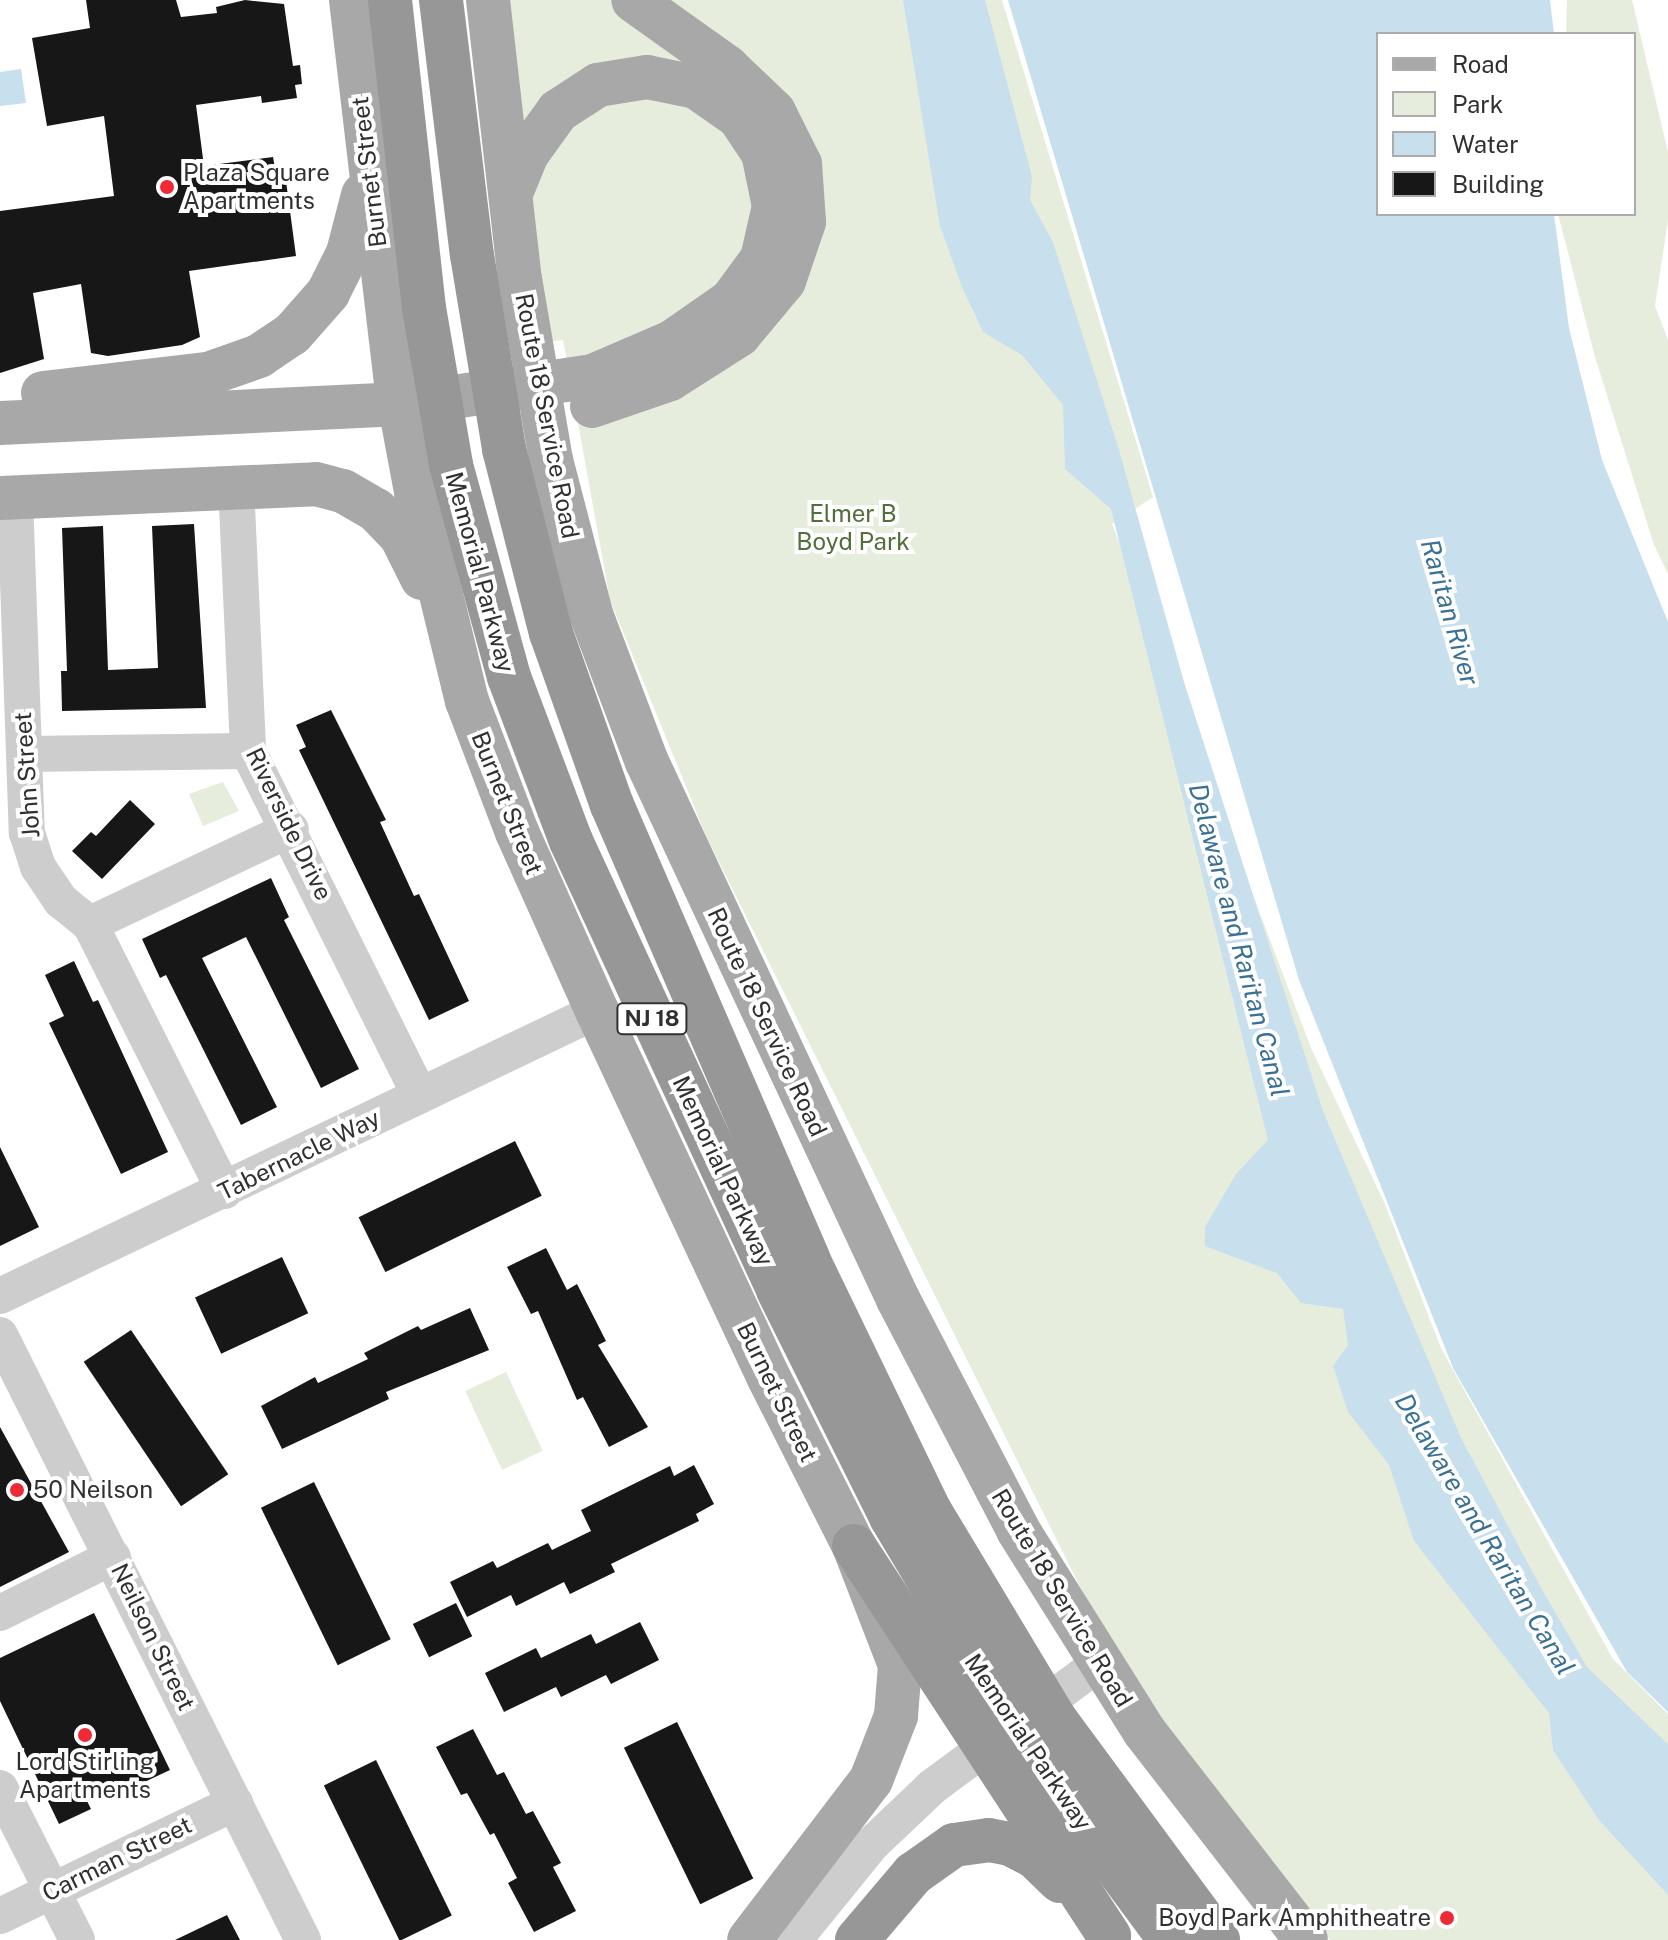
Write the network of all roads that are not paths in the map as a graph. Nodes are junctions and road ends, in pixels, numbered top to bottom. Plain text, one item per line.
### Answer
1 (351, 0) edge
2 (390, 0) edge
3 (441, 0) edge
4 (488, 0) edge
5 (633, 0) edge
6 (367, 157) junction
7 (511, 193) junction
8 (650, 371) junction
9 (0, 400) edge
10 (0, 423) edge
11 (276, 425) junction
12 (0, 453) edge
13 (236, 484) junction
14 (7, 497) edge
15 (453, 659) junction
16 (248, 751) junction
17 (25, 754) junction
18 (291, 829) junction
19 (13, 835) edge
20 (90, 924) junction
21 (597, 1011) junction
22 (420, 1096) junction
23 (224, 1191) junction
24 (0, 1296) edge
25 (0, 1335) edge
26 (854, 1546) junction
27 (113, 1557) junction
28 (0, 1613) edge
29 (1085, 1673) junction
30 (0, 1788) edge
31 (235, 1803) junction
32 (53, 1890) junction
33 (0, 1916) edge
34 (1110, 1938) edge
35 (77, 1940) edge
36 (303, 1940) edge
37 (749, 1940) edge
38 (794, 1940) edge
39 (857, 1940) edge
40 (1170, 1940) edge
41 (1218, 1940) edge
42 (1306, 1940) edge

1 - 6 main road, Burnet Street
2 - 40 highway, Memorial Parkway / NJ 18
3 - 41 highway, Memorial Parkway / NJ 18
4 - 7 main road, Route 18 Service Road
5 - 8 main road
6 - 9 main road
6 - 15 main road, Burnet Street
7 - 8 main road
7 - 29 main road, Route 18 Service Road
8 - 11 main road
10 - 11 main road
11 - 12 main road
13 - 14 main road
13 - 15 main road
13 - 16 street, Riverside Drive
14 - 17 street, John Street
15 - 21 main road, Burnet Street
16 - 17 street
16 - 18 street, Riverside Drive
17 - 19 street, John Street
18 - 20 street
18 - 22 street, Riverside Drive
19 - 20 street, John Street
20 - 23 street, John Street
21 - 22 street, Tabernacle Way
21 - 26 main road, Burnet Street
22 - 23 street, Tabernacle Way
23 - 24 street, Tabernacle Way
25 - 27 street, Neilson Street
26 - 34 highway
26 - 37 main road, Burnet Street
27 - 28 street
27 - 31 street, Neilson Street
29 - 38 street
29 - 42 main road, Route 18 Service Road
30 - 32 street
31 - 32 street, Carman Street
31 - 36 street, Neilson Street
32 - 33 street, Carman Street
32 - 35 street
34 - 39 highway

